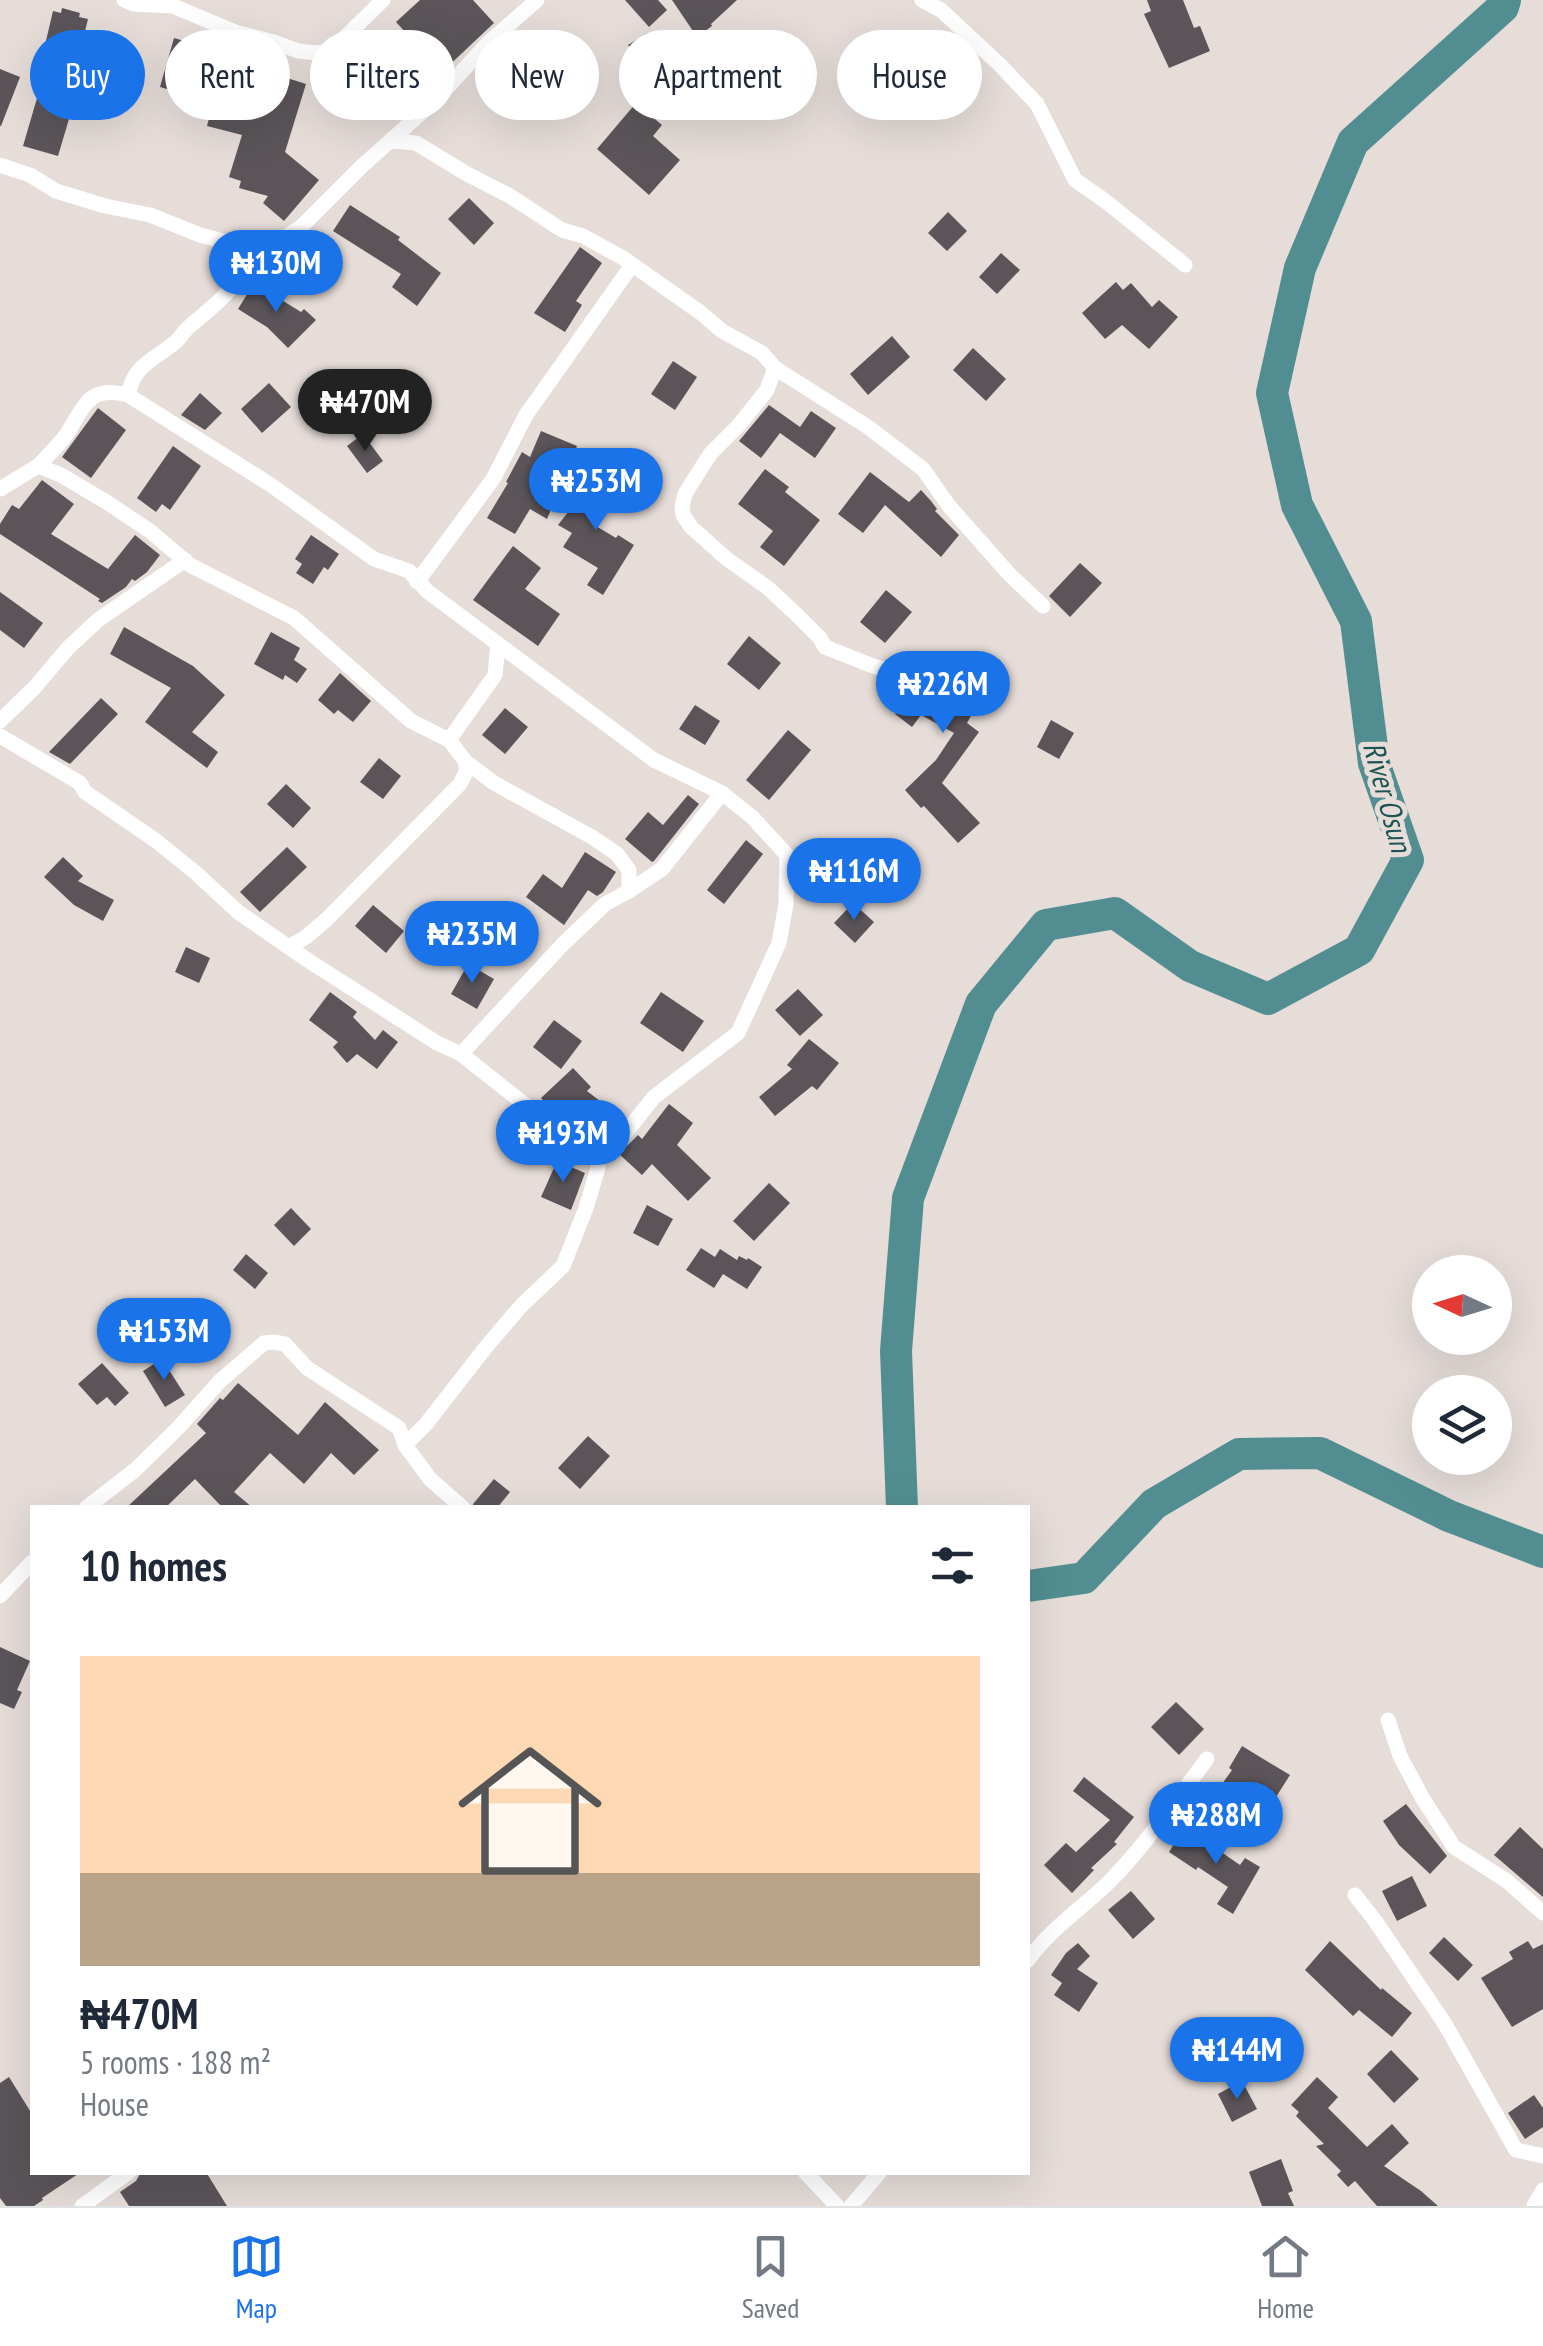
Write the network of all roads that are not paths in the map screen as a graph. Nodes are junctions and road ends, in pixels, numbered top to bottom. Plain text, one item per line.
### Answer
1 (124, 0) edge
2 (382, 0) edge
3 (537, 0) edge
4 (922, 0) edge
5 (391, 141) junction
6 (0, 165) edge
7 (250, 248) junction
8 (632, 265) junction
9 (1185, 265) dead end
10 (774, 368) junction
11 (128, 395) junction
12 (38, 466) junction
13 (0, 489) edge
14 (185, 560) junction
15 (417, 582) junction
16 (1044, 606) dead end
17 (498, 644) junction
18 (892, 671) dead end
19 (0, 721) edge
20 (0, 736) edge
21 (449, 740) junction
22 (466, 762) junction
23 (722, 793) junction
24 (629, 891) junction
25 (290, 947) junction
26 (461, 1054) junction
27 (597, 1158) junction
28 (405, 1445) junction
29 (90, 1505) edge
30 (460, 1505) edge
31 (30, 1564) edge
32 (0, 1596) edge
33 (1388, 1720) dead end
34 (1207, 1759) dead end
35 (1356, 1895) dead end
36 (1543, 1913) edge
37 (1030, 1957) edge
38 (1543, 2156) edge
39 (126, 2175) edge
40 (807, 2175) edge
41 (877, 2175) edge
42 (1543, 2190) edge
43 (82, 2206) edge
44 (837, 2206) edge
45 (851, 2206) edge
46 (1534, 2206) edge

1 - 2 street
3 - 5 street
4 - 9 street
5 - 7 street
5 - 8 street
6 - 7 street
7 - 11 street
8 - 10 street
8 - 15 street
10 - 16 street
10 - 18 street
11 - 12 street
11 - 15 street
12 - 13 street
12 - 14 street
14 - 19 street
14 - 21 street
15 - 17 street
17 - 21 street
17 - 23 street
20 - 25 street
21 - 22 street
22 - 24 street
22 - 25 street
23 - 24 street
23 - 27 street
24 - 26 street
25 - 26 street
26 - 27 street
27 - 28 street
28 - 29 street
28 - 30 street
31 - 32 street
33 - 36 street
34 - 37 street
35 - 38 street
39 - 43 street
40 - 44 street
41 - 45 street
42 - 46 street

